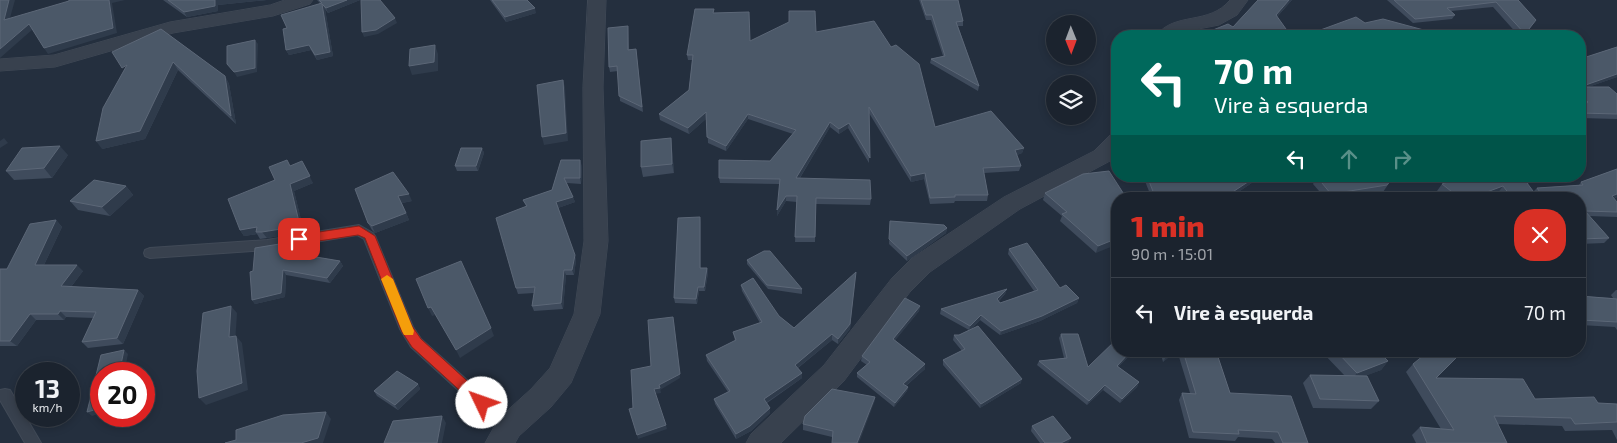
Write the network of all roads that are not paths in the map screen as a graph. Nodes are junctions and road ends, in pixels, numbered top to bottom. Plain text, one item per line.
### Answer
1 (304, 0) edge
2 (597, 0) edge
3 (1240, 0) edge
4 (1176, 30) edge
5 (0, 65) edge
6 (1111, 151) edge
7 (150, 253) dead end
8 (6, 395) dead end
9 (505, 435) edge
10 (33, 443) edge
11 (760, 443) edge

1 - 5 street
2 - 9 street
3 - 4 street
6 - 11 street
7 - 9 lane
8 - 10 lane

